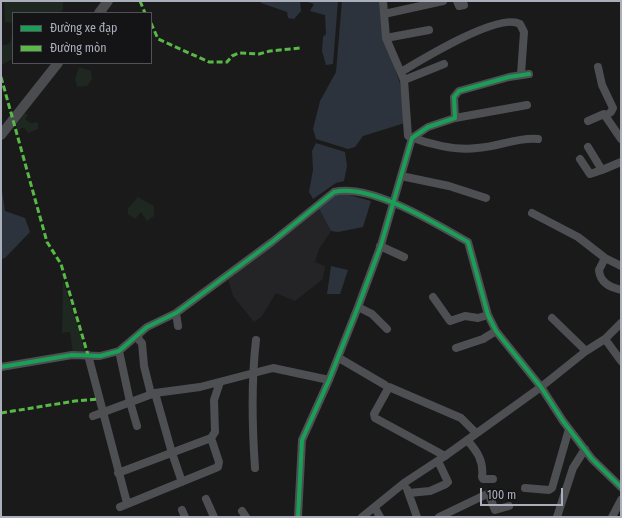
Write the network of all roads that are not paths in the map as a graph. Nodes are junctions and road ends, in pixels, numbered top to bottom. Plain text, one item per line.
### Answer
1 (108, 1) edge
2 (383, 1) edge
3 (443, 1) edge
4 (100, 12) edge
5 (384, 14) junction
6 (429, 30) dead end
7 (386, 38) junction
8 (57, 64) edge
9 (444, 64) dead end
10 (598, 67) dead end
11 (403, 76) junction
12 (527, 105) dead end
13 (605, 116) junction
14 (455, 118) junction
15 (588, 121) dead end
16 (1, 135) edge
17 (412, 138) junction
18 (538, 139) dead end
19 (621, 139) edge
20 (588, 147) dead end
21 (580, 160) dead end
22 (621, 162) edge
23 (602, 170) junction
24 (401, 176) junction
25 (486, 198) dead end
26 (393, 202) junction
27 (532, 213) dead end
28 (380, 246) junction
29 (404, 257) dead end
30 (605, 258) junction
31 (621, 266) edge
32 (621, 290) edge
33 (434, 297) dead end
34 (358, 307) junction
35 (176, 313) junction
36 (488, 316) junction
37 (552, 318) dead end
38 (621, 323) edge
39 (178, 326) dead end
40 (387, 329) dead end
41 (496, 331) junction
42 (138, 335) junction
43 (605, 339) junction
44 (256, 340) dead end
45 (456, 348) dead end
46 (119, 351) junction
47 (586, 351) junction
48 (88, 355) junction
49 (339, 358) junction
50 (621, 361) edge
51 (1, 367) edge
52 (252, 373) junction
53 (329, 380) junction
54 (220, 382) junction
55 (385, 385) dead end
56 (541, 387) junction
57 (153, 394) junction
58 (130, 402) junction
59 (103, 414) junction
60 (93, 416) dead end
61 (137, 426) dead end
62 (569, 428) junction
63 (476, 433) junction
64 (211, 438) junction
65 (467, 440) junction
66 (585, 449) junction
67 (172, 454) junction
68 (445, 456) junction
69 (438, 460) junction
70 (255, 468) dead end
71 (118, 473) junction
72 (493, 479) dead end
73 (182, 482) junction
74 (404, 483) junction
75 (621, 487) edge
76 (525, 488) dead end
77 (409, 493) junction
78 (206, 499) dead end
79 (621, 500) edge
80 (509, 506) dead end
81 (375, 508) junction
82 (214, 517) edge
83 (298, 517) edge
84 (362, 517) edge
85 (380, 517) edge
86 (417, 517) edge
87 (439, 517) edge
88 (557, 517) edge
89 (612, 517) edge

1 - 4 main road
2 - 5 street
3 - 5 street
5 - 7 street
6 - 7 street
7 - 11 street
8 - 16 main road
9 - 11 street
10 - 13 street
11 - 14 street
11 - 17 street
12 - 14 street
13 - 15 street
13 - 19 street
14 - 17 street
17 - 18 street
17 - 24 street
20 - 23 street
21 - 23 street
22 - 23 street
24 - 25 street
24 - 26 street
26 - 28 street
26 - 35 street
26 - 36 street
27 - 30 street
28 - 29 street
28 - 34 street
30 - 31 street
30 - 32 street
33 - 36 street
34 - 40 street
34 - 49 street
35 - 39 street
35 - 42 street
36 - 41 street
37 - 47 street
38 - 43 street
41 - 45 street
41 - 56 street
42 - 46 street
42 - 57 street
43 - 47 street
43 - 50 street
44 - 52 street
46 - 48 street
46 - 58 street
47 - 56 street
48 - 51 street
48 - 59 street
49 - 53 street
49 - 55 street
52 - 53 street
52 - 54 street
52 - 70 street
53 - 83 street
54 - 57 street
54 - 64 street
56 - 62 street
56 - 63 street
57 - 58 street
57 - 67 street
58 - 59 street
58 - 61 street
59 - 60 street
59 - 71 street
62 - 66 street
62 - 76 street
63 - 65 street
63 - 68 street
64 - 67 street
64 - 73 street
65 - 68 street
65 - 72 street
66 - 75 street
66 - 88 street
67 - 71 street
67 - 73 street
68 - 69 street
69 - 74 street
69 - 77 street
71 - 73 street
74 - 77 street
74 - 81 street
77 - 86 street
78 - 82 street
79 - 89 street
80 - 87 street
81 - 84 street
81 - 85 street

